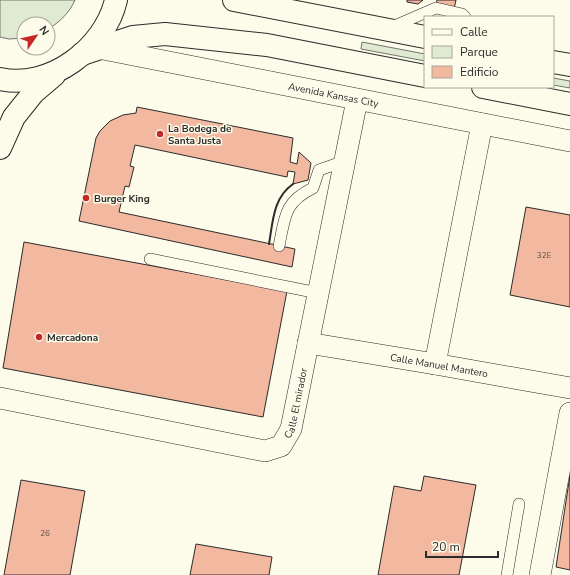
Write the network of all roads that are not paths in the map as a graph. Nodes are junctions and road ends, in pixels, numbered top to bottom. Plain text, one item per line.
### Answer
1 (116, 0) edge
2 (234, 0) edge
3 (464, 16) edge
4 (386, 30) junction
5 (424, 37) edge
6 (90, 51) junction
7 (554, 62) edge
8 (570, 65) edge
9 (62, 68) junction
10 (424, 76) edge
11 (0, 79) edge
12 (488, 88) edge
13 (357, 100) junction
14 (570, 104) edge
15 (482, 124) junction
16 (570, 141) edge
17 (0, 148) edge
18 (345, 162) junction
19 (279, 246) dead end
20 (150, 260) dead end
21 (318, 293) junction
22 (308, 343) junction
23 (435, 364) junction
24 (570, 388) edge
25 (0, 398) edge
26 (570, 413) edge
27 (519, 504) dead end
28 (507, 575) edge
29 (540, 575) edge

1 - 6 main road
2 - 4 main road
3 - 4 lane
4 - 5 main road
6 - 9 main road
6 - 10 main road
6 - 13 street, Avenida Kansas City
7 - 8 main road
9 - 11 main road
9 - 17 main road
12 - 14 main road
13 - 15 street, Avenida Kansas City
13 - 18 street, Calle El mirador
15 - 16 street, Avenida Kansas City
15 - 23 street
18 - 19 lane
18 - 21 street, Calle El mirador
20 - 21 lane
21 - 22 street, Calle El mirador
22 - 23 street, Calle Manuel Mantero
22 - 25 street, Calle El mirador
23 - 24 street, Calle Manuel Mantero
26 - 29 street
27 - 28 lane

